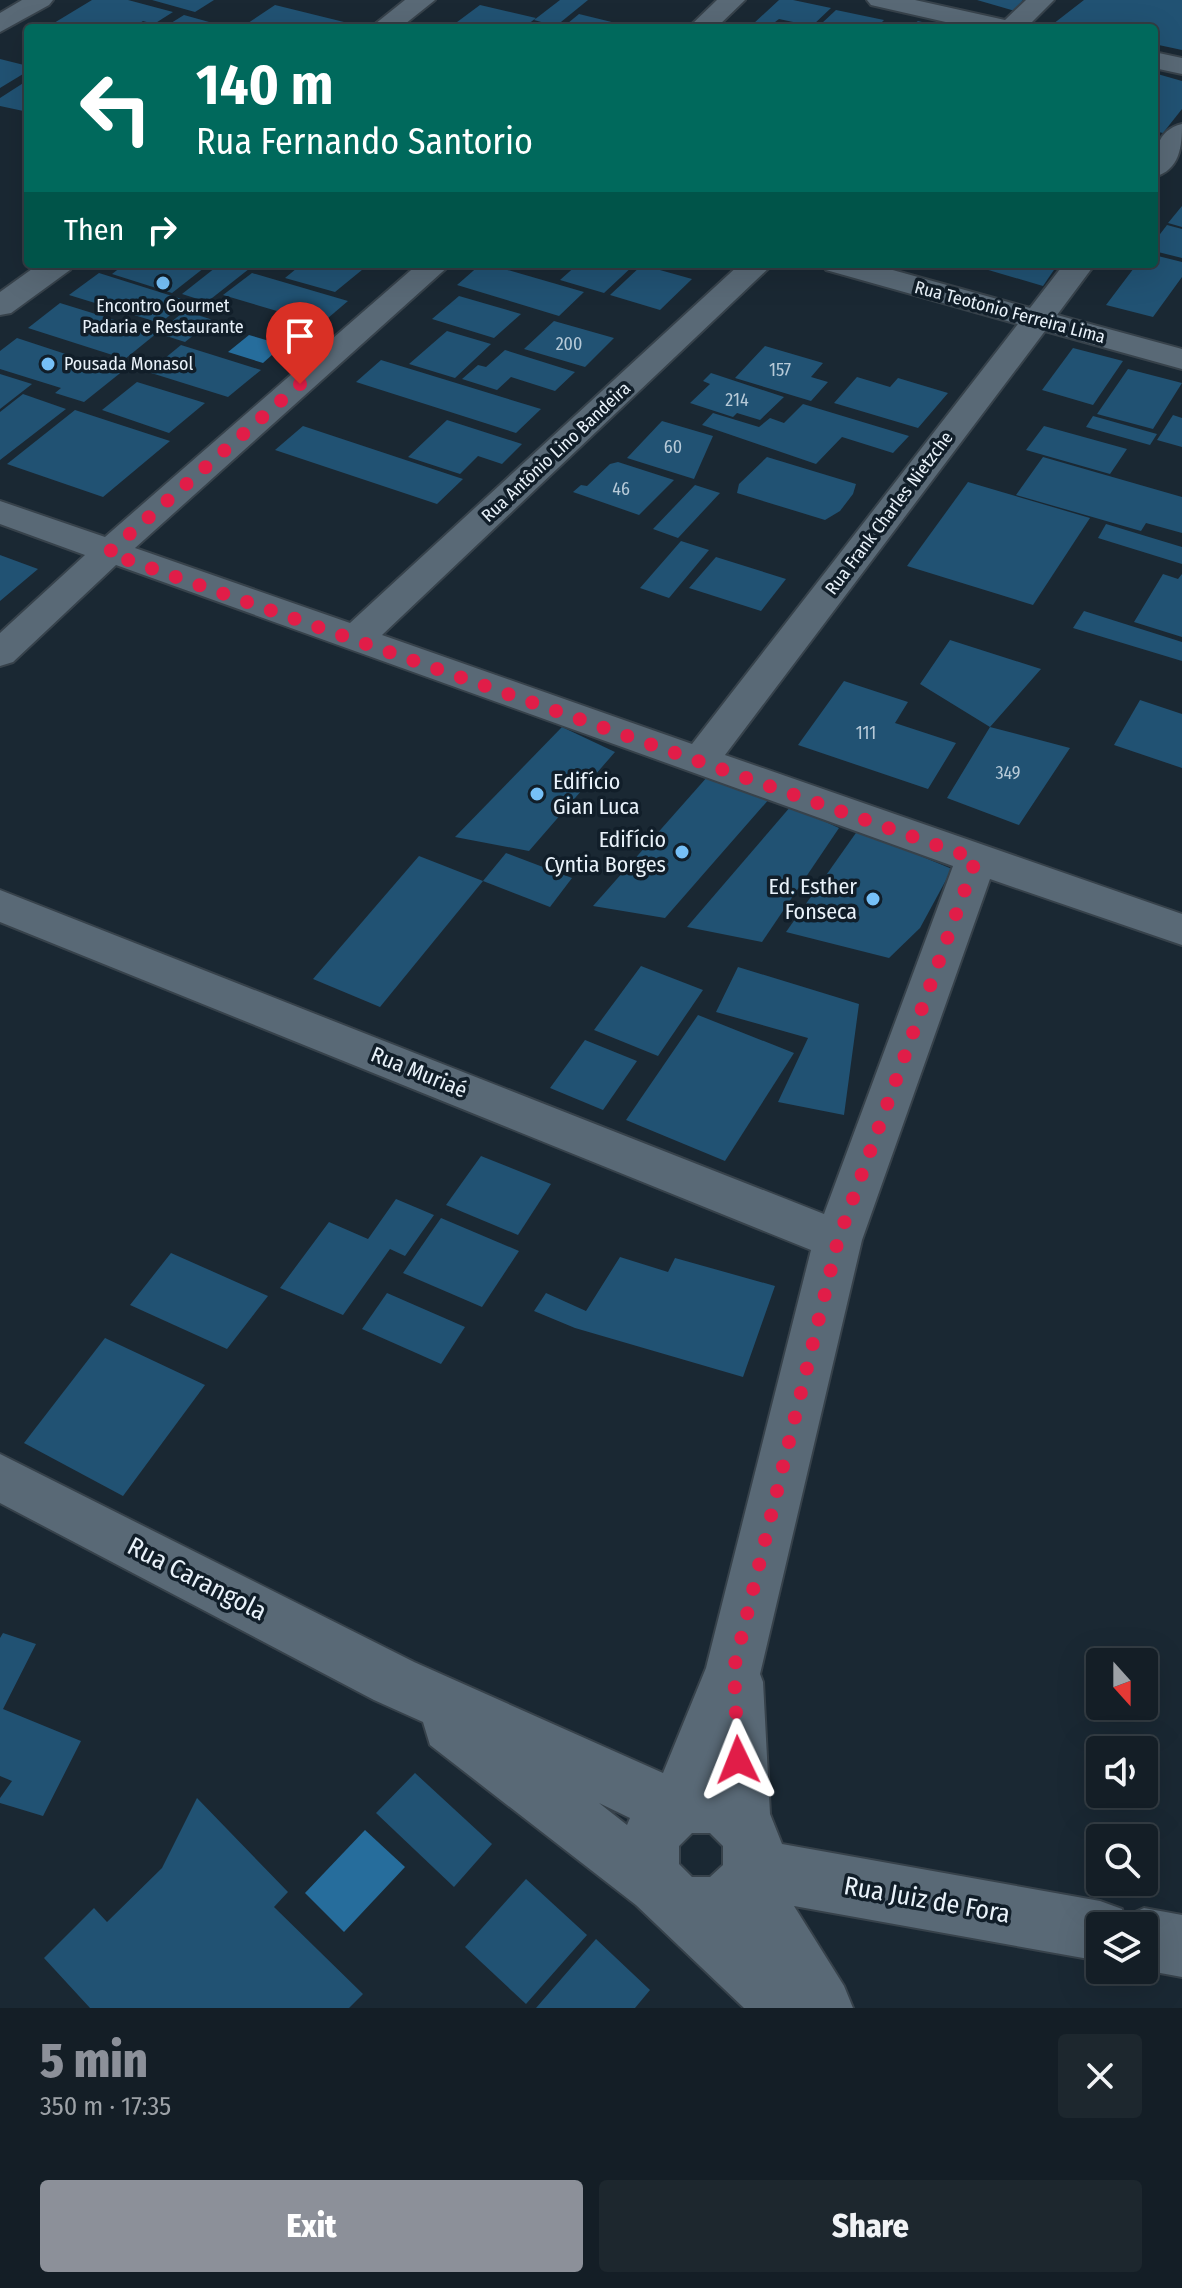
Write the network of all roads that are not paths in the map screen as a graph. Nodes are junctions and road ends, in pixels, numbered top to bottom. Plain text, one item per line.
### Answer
1 (40, 0) edge
2 (422, 0) edge
3 (732, 0) edge
4 (880, 0) edge
5 (1041, 0) edge
6 (0, 24) edge
7 (389, 24) edge
8 (705, 24) edge
9 (991, 24) edge
10 (1014, 24) edge
11 (0, 32) edge
12 (24, 39) edge
13 (1158, 61) edge
14 (1182, 66) edge
15 (1182, 132) edge
16 (1158, 163) edge
17 (53, 268) edge
18 (431, 268) edge
19 (754, 268) edge
20 (852, 268) edge
21 (1077, 268) edge
22 (0, 306) edge
23 (1037, 319) junction
24 (1182, 359) edge
25 (0, 512) edge
26 (108, 553) junction
27 (354, 640) junction
28 (0, 654) edge
29 (699, 762) junction
30 (976, 859) junction
31 (0, 905) edge
32 (1182, 930) edge
33 (838, 1240) junction
34 (0, 1477) edge
35 (734, 1668) junction
36 (394, 1681) junction
37 (677, 1809) junction
38 (747, 1858) junction
39 (665, 1893) junction
40 (1086, 1928) edge
41 (1158, 1942) edge
42 (1182, 1946) edge
43 (790, 2008) edge
44 (822, 2008) edge

1 - 6 street
2 - 7 street
3 - 8 street
4 - 9 street
5 - 10 street
11 - 12 street
13 - 14 street
15 - 16 street
17 - 22 street
18 - 26 street
19 - 27 street, Rua Antônio Lino Bandeira
20 - 23 street, Rua Teotonio Ferreira Lima
21 - 23 street, Rua Frank Charles Nietzche
23 - 24 street, Rua Teotonio Ferreira Lima
23 - 29 street, Rua Frank Charles Nietzche
25 - 26 street
26 - 27 street
26 - 28 street
27 - 29 street
29 - 30 street
30 - 32 street
30 - 33 street
31 - 33 street, Rua Muriaé
33 - 35 street
34 - 36 street, Rua Carangola
35 - 37 street
35 - 38 street
36 - 37 street, Rua Carangola
36 - 39 street, Rua Carangola
37 - 38 street
37 - 39 street
38 - 39 street
38 - 40 street, Rua Juiz de Fora
38 - 44 street
39 - 43 street, Rua Carangola
41 - 42 street

